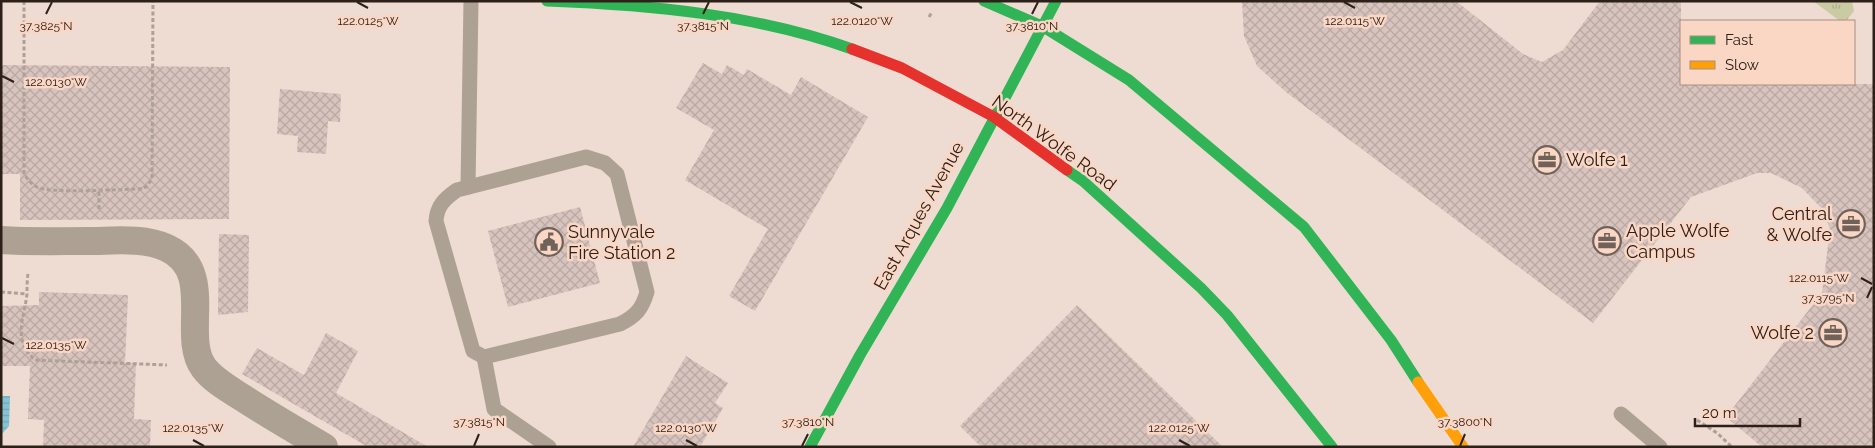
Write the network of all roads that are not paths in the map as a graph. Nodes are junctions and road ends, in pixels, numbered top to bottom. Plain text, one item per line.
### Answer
1 (472, 1) edge
2 (547, 1) edge
3 (984, 1) edge
4 (1056, 1) edge
5 (1042, 26) junction
6 (994, 117) junction
7 (468, 187) junction
8 (1, 240) edge
9 (484, 357) junction
10 (1620, 414) dead end
11 (324, 447) edge
12 (549, 447) edge
13 (810, 447) edge
14 (1332, 447) edge
15 (1463, 447) edge
16 (1660, 447) edge

1 - 7 lane
2 - 6 main road, North Wolfe Road
3 - 5 main road
4 - 5 main road, East Arques Avenue
5 - 6 main road, East Arques Avenue
5 - 15 main road
6 - 13 main road, East Arques Avenue
6 - 14 main road, North Wolfe Road
7 - 9 lane
7 - 9 lane
8 - 11 street
9 - 12 lane
10 - 16 lane

